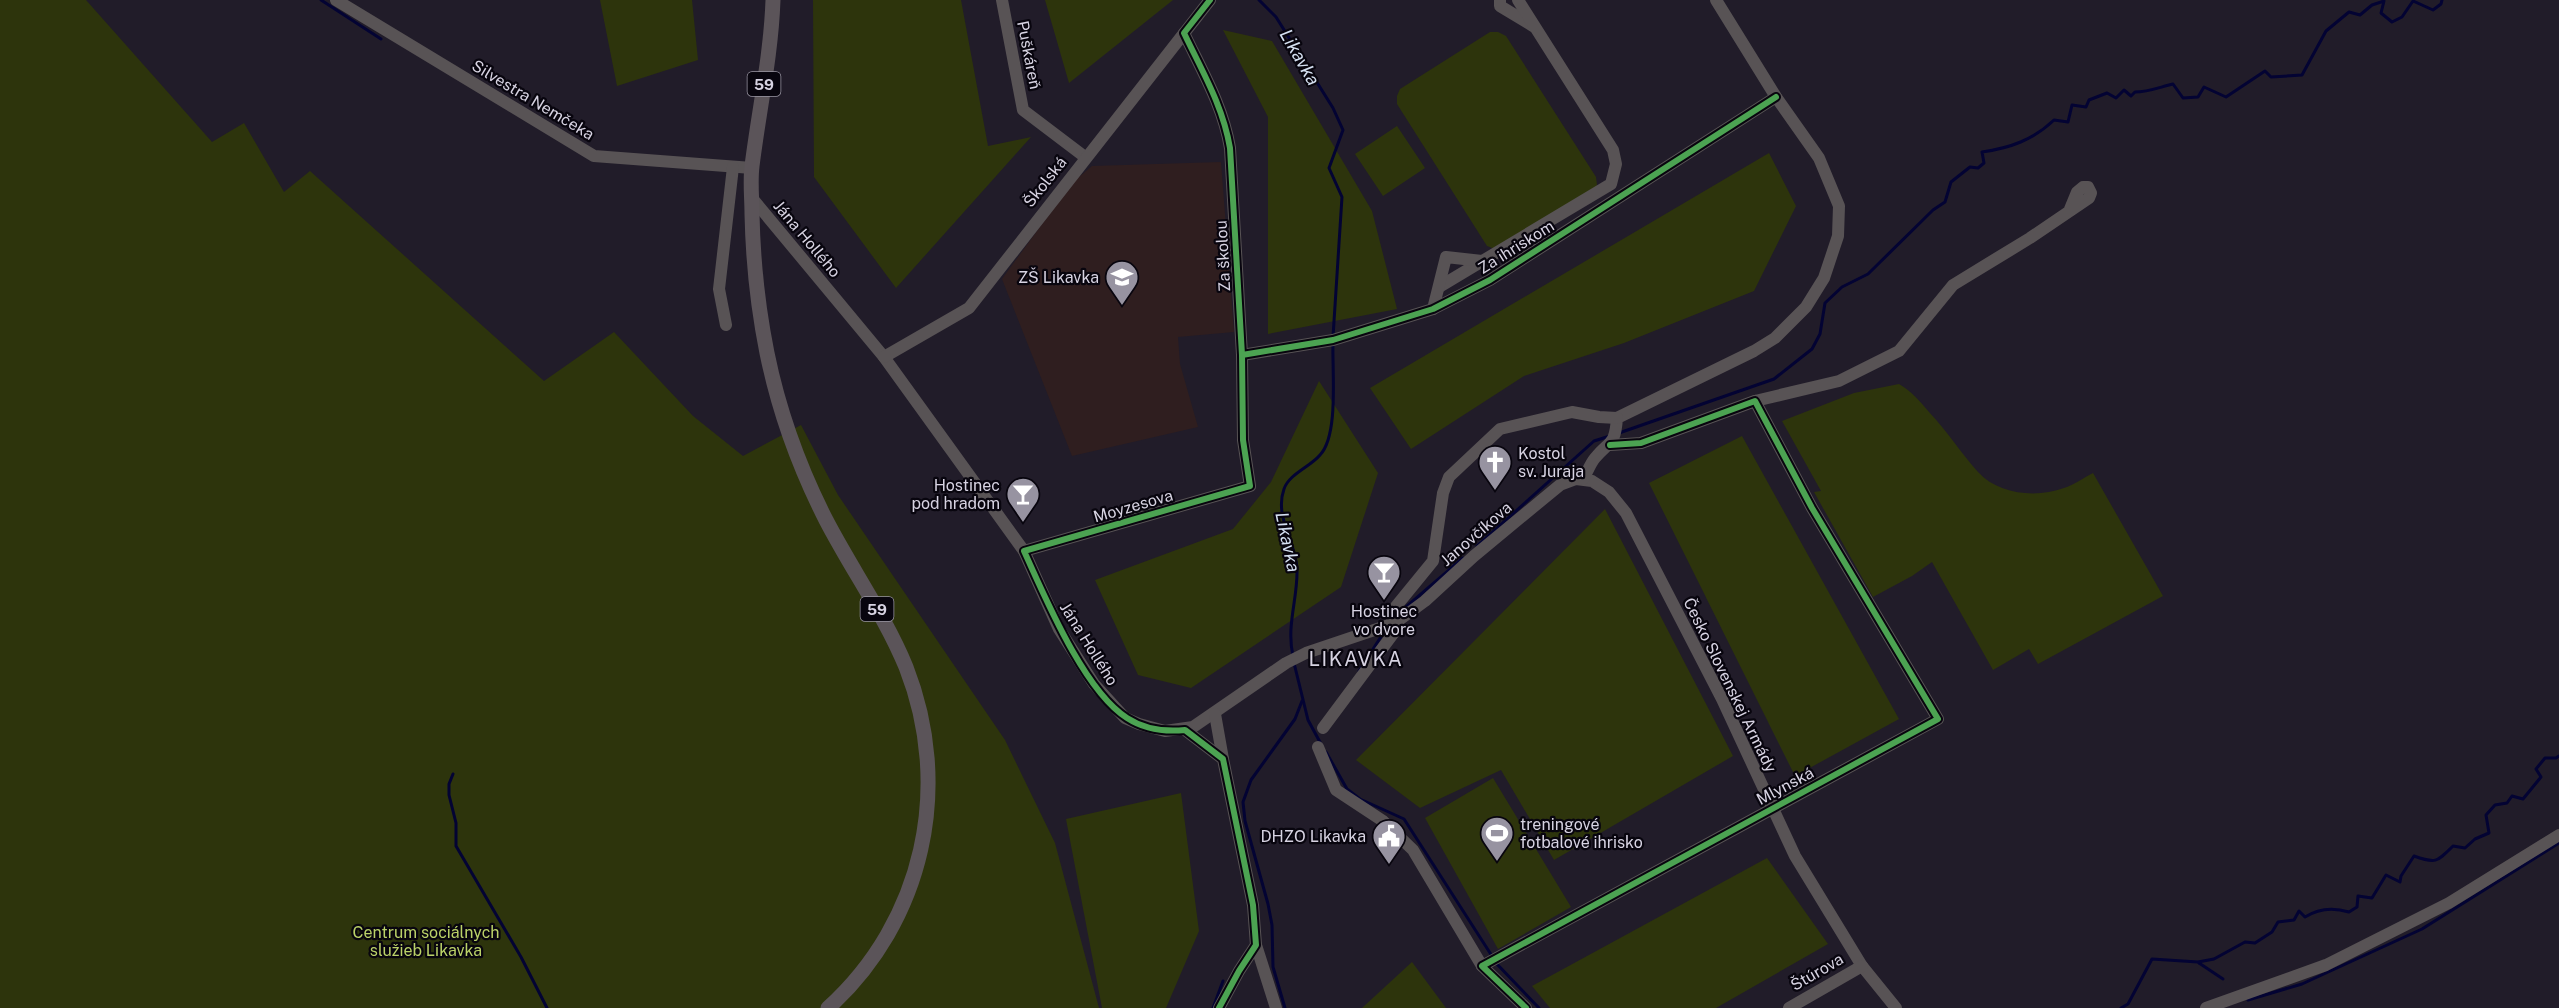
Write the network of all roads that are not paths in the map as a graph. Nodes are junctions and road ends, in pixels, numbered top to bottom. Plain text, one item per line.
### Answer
1 (336, 0) edge
2 (773, 0) edge
3 (1002, 0) edge
4 (1210, 0) edge
5 (1500, 0) edge
6 (1518, 0) edge
7 (1716, 0) edge
8 (1534, 26) junction
9 (1184, 33) junction
10 (1776, 97) junction
11 (1085, 157) junction
12 (733, 167) junction
13 (752, 168) junction
14 (752, 198) junction
15 (2070, 209) dead end
16 (1482, 261) junction
17 (1438, 287) junction
18 (1433, 309) junction
19 (726, 325) dead end
20 (1242, 356) junction
21 (884, 357) junction
22 (1755, 401) junction
23 (1617, 418) junction
24 (1611, 445) junction
25 (1583, 479) junction
26 (1250, 486) joint
27 (1024, 551) junction
28 (1395, 622) junction
29 (1215, 714) junction
30 (1323, 728) dead end
31 (1185, 730) junction
32 (1318, 747) dead end
33 (1224, 759) junction
34 (1772, 808) junction
35 (2559, 836) edge
36 (1256, 945) junction
37 (1490, 961) junction
38 (1862, 966) junction
39 (1239, 971) junction
40 (1266, 975) junction
41 (828, 1008) edge
42 (1220, 1008) edge
43 (1276, 1008) edge
44 (1526, 1008) edge
45 (1789, 1008) edge
46 (1896, 1008) edge
47 (2206, 1008) edge

1 - 12 street, Silvestra Nemčeka
2 - 13 main road, 59
3 - 11 street, Puškáreň
4 - 9 street, Školská
5 - 8 street
6 - 8 street
7 - 10 street
8 - 16 street
9 - 11 street, Školská
9 - 20 street, Za školou
10 - 18 street, Za ihriskom
10 - 23 street
11 - 21 street, Školská
12 - 13 street, Silvestra Nemčeka
12 - 19 street
13 - 14 main road, 59
14 - 21 street, Jána Hollého
14 - 41 main road, 59
15 - 22 street
16 - 17 street
16 - 17 street
17 - 18 street
18 - 20 street, Za ihriskom
20 - 26 street, Za školou
21 - 27 street, Jána Hollého
22 - 24 street
22 - 34 street, Mlynská
23 - 24 street
23 - 28 street
24 - 25 street
25 - 28 street, Janovčíkova
25 - 34 street, Česko Slovenskej Armády
26 - 27 street, Moyzesova
27 - 31 street, Jána Hollého
28 - 29 street, Janovčíkova
28 - 30 street
29 - 31 street, Janovčíkova
29 - 33 street
31 - 33 street
32 - 37 street
33 - 36 street
34 - 37 street, Mlynská
34 - 38 street, Česko Slovenskej Armády
35 - 47 street
36 - 39 street
36 - 40 street
37 - 44 street
38 - 45 street, Štúrova
38 - 46 street, Česko Slovenskej Armády
39 - 40 street
39 - 42 street
40 - 43 street

